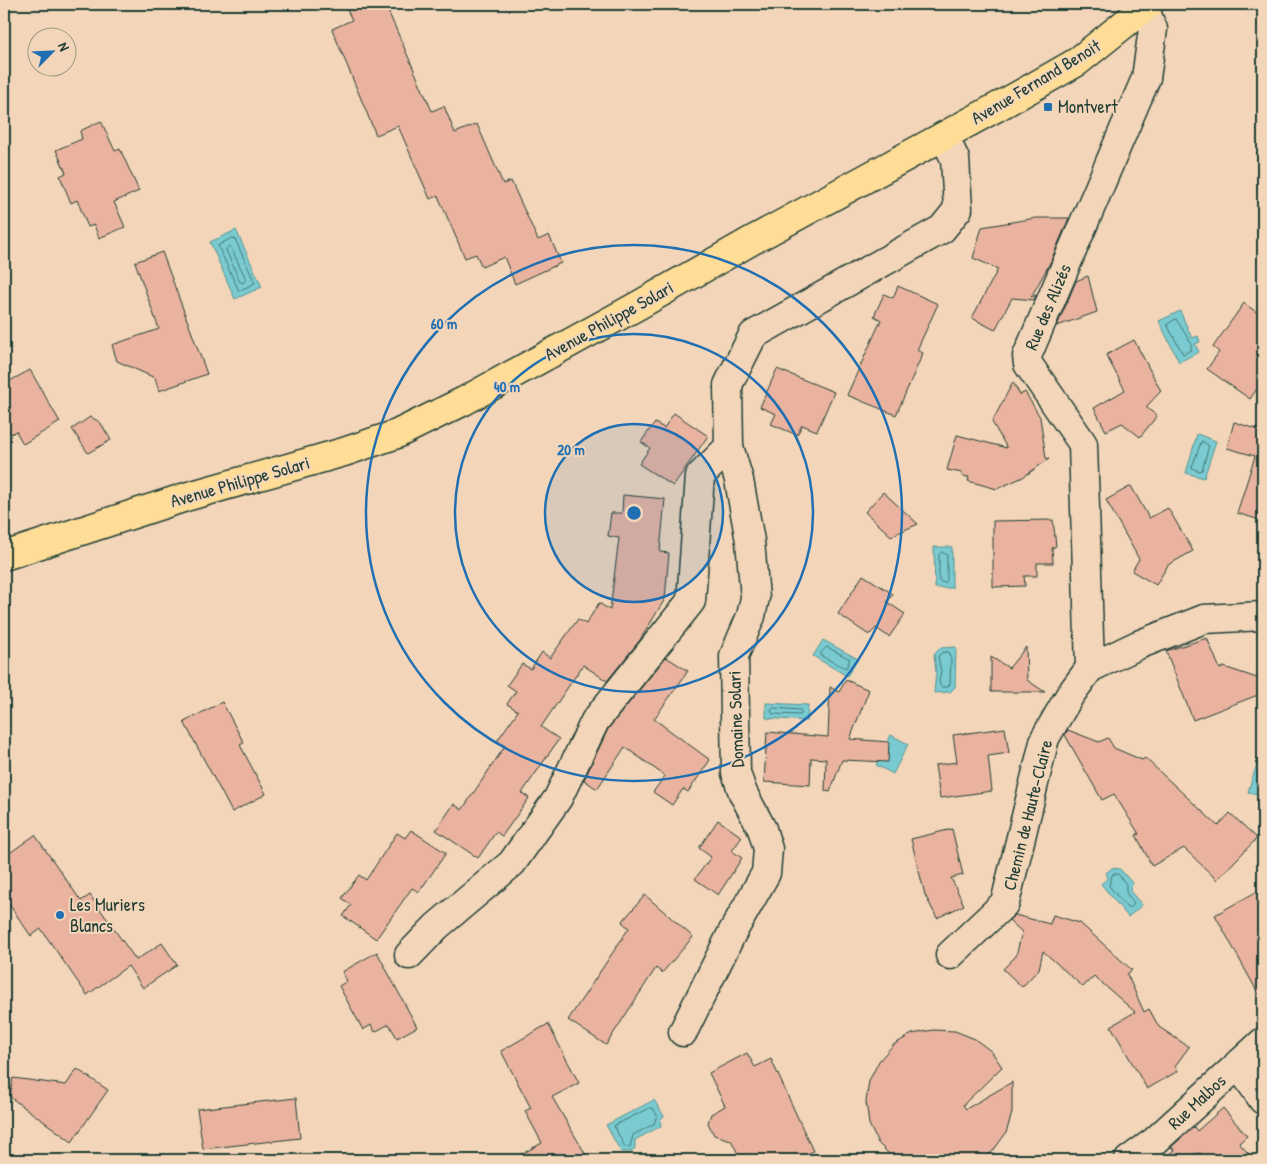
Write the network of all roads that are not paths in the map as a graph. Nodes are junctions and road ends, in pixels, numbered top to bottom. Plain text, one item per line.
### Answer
1 (1146, 6) edge
2 (944, 136) junction
3 (729, 447) junction
4 (4, 556) edge
5 (1263, 616) edge
6 (1090, 668) junction
7 (409, 955) dead end
8 (950, 955) dead end
9 (683, 1032) dead end
10 (1263, 1042) edge
11 (1238, 1064) junction
12 (1263, 1100) edge
13 (1129, 1160) edge

1 - 2 main road, Avenue Fernand Benoit
1 - 6 street, Rue des Alizés
2 - 3 street, Domaine Solari
2 - 4 main road, Avenue Philippe Solari
3 - 7 street
3 - 9 street, Domaine Solari
5 - 6 street, Chemin de Haute-Claire
6 - 8 street, Chemin de Haute-Claire
10 - 11 street, Rue Malbos
11 - 12 street
11 - 13 street, Rue Malbos

